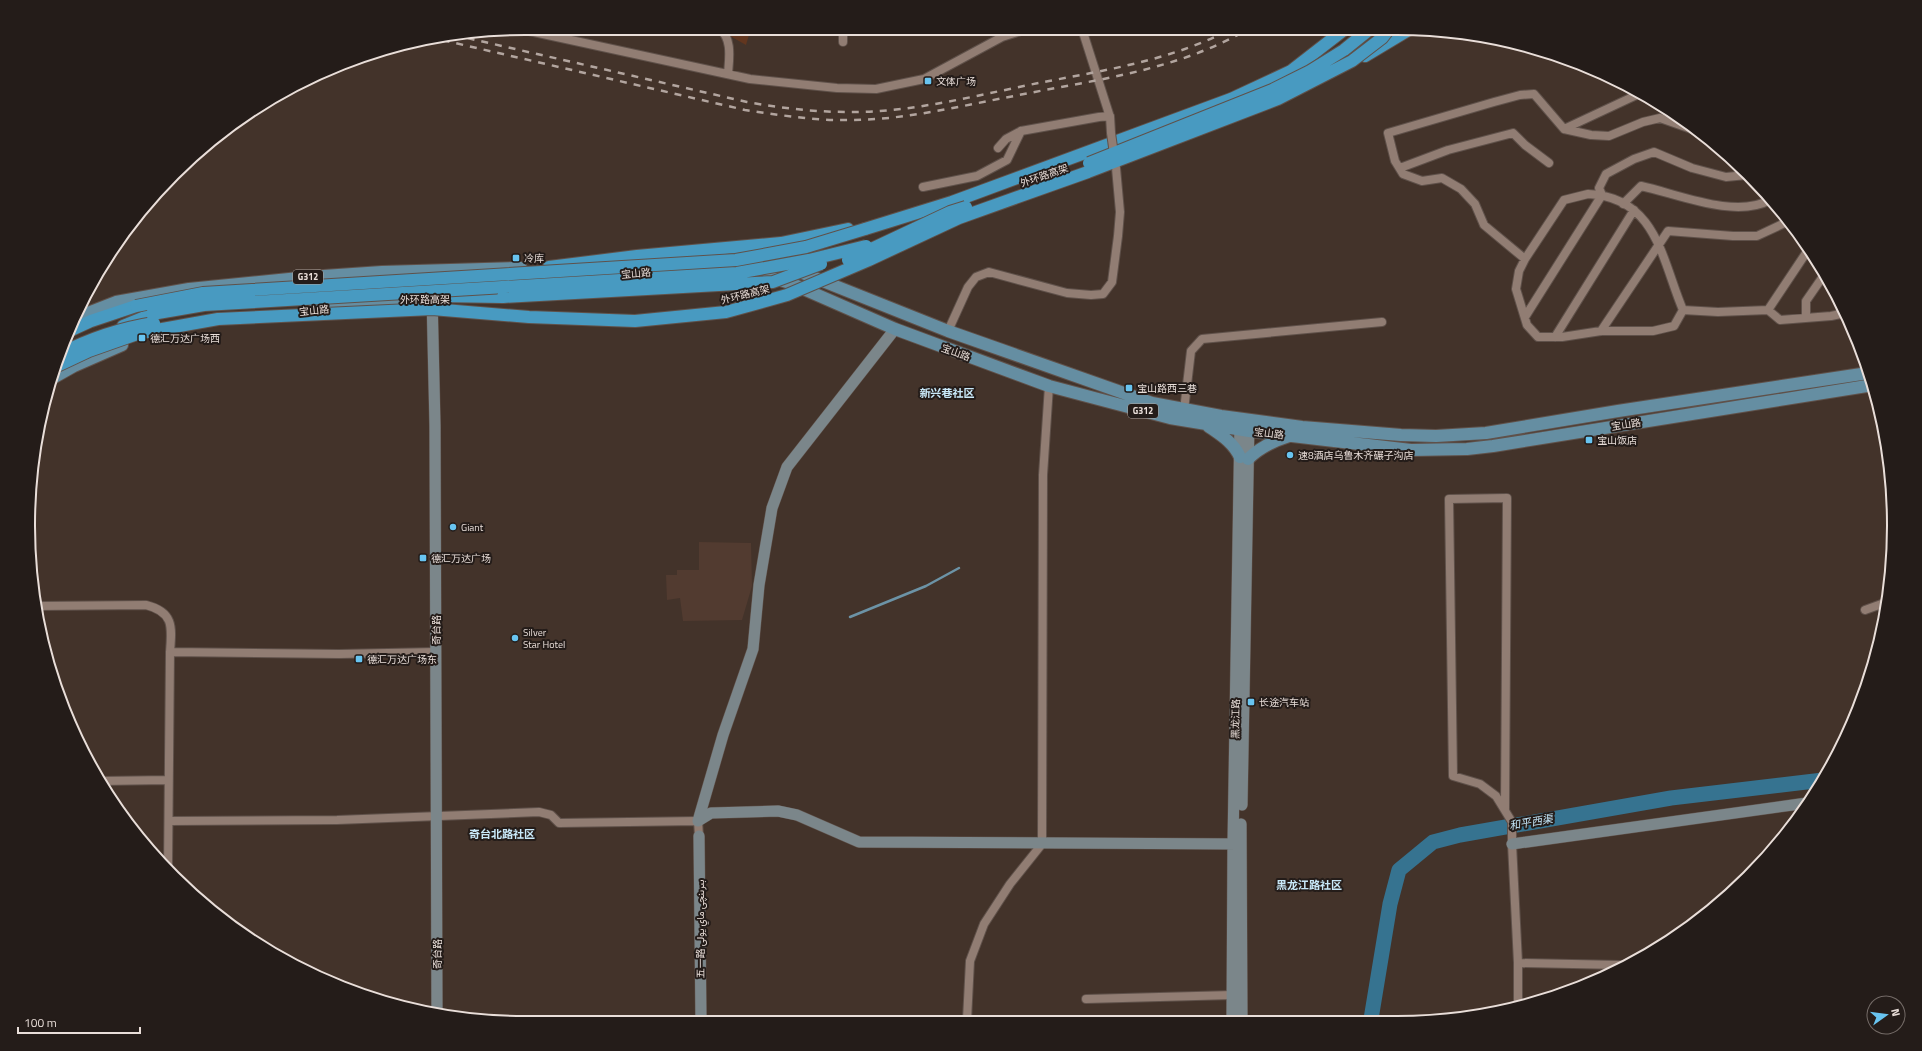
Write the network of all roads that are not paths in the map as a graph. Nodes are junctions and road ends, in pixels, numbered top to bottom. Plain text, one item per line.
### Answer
1 (548, 35) edge
2 (724, 35) edge
3 (843, 35) edge
4 (1008, 35) edge
5 (1084, 35) edge
6 (1337, 35) edge
7 (1363, 35) edge
8 (1384, 35) edge
9 (1400, 35) edge
10 (843, 42) dead end
11 (728, 74) junction
12 (1633, 96) edge
13 (1110, 117) junction
14 (1680, 126) edge
15 (1564, 129) junction
16 (1021, 131) junction
17 (998, 148) dead end
18 (1549, 162) dead end
19 (1400, 168) junction
20 (1740, 176) edge
21 (923, 187) dead end
22 (1602, 195) junction
23 (1764, 201) edge
24 (1623, 204) junction
25 (1634, 210) junction
26 (883, 223) junction
27 (1783, 224) edge
28 (1659, 243) junction
29 (871, 245) junction
30 (1805, 255) edge
31 (1525, 259) junction
32 (545, 267) junction
33 (1821, 280) edge
34 (432, 296) junction
35 (1683, 310) junction
36 (1768, 310) junction
37 (1838, 314) edge
38 (83, 315) edge
39 (1525, 317) junction
40 (1806, 318) junction
41 (1382, 322) dead end
42 (77, 327) edge
43 (895, 329) junction
44 (948, 331) junction
45 (1601, 331) junction
46 (1555, 337) junction
47 (67, 351) edge
48 (67, 351) edge
49 (63, 363) edge
50 (59, 374) edge
51 (1863, 374) edge
52 (1049, 386) junction
53 (1867, 387) edge
54 (1184, 410) junction
55 (1205, 424) junction
56 (1245, 424) junction
57 (1292, 436) junction
58 (1244, 458) junction
59 (1881, 604) edge
60 (42, 606) edge
61 (1865, 610) dead end
62 (170, 652) junction
63 (436, 652) junction
64 (168, 780) junction
65 (107, 781) edge
66 (1800, 804) edge
67 (1505, 809) junction
68 (437, 816) junction
69 (698, 820) junction
70 (168, 821) junction
71 (700, 836) joint
72 (1042, 844) junction
73 (1237, 844) junction
74 (1512, 844) junction
75 (168, 860) edge
76 (1518, 964) junction
77 (1613, 965) edge
78 (1233, 995) junction
79 (1086, 999) dead end
80 (1518, 1000) edge
81 (437, 1008) edge
82 (701, 1016) edge
83 (967, 1016) edge
84 (1232, 1016) edge
85 (1242, 1016) edge

1 - 11 street
2 - 11 street
3 - 10 street
4 - 11 street
5 - 13 street
6 - 26 highway
7 - 47 highway, 外环路高架, bridge
8 - 49 highway, 外环路高架, bridge
9 - 29 highway
12 - 15 street
13 - 16 street
13 - 44 street, bridge
14 - 15 street
15 - 19 street
16 - 17 street
16 - 21 street
18 - 19 street
19 - 31 street
20 - 22 street
22 - 24 street
22 - 31 street
22 - 39 street
23 - 24 street
24 - 25 street
25 - 28 street
25 - 46 street
26 - 32 highway
26 - 42 highway, bridge
27 - 28 street
28 - 35 street
28 - 45 street
29 - 34 highway, bridge
29 - 48 highway, bridge
30 - 36 street
31 - 39 street
32 - 38 main road, 宝山路 / G312
32 - 44 main road, 宝山路 / G312
33 - 40 street
34 - 43 main road, 宝山路 / G312
34 - 50 main road, 宝山路 / G312
34 - 63 street, 奇台路
35 - 36 street
35 - 45 street
36 - 40 street
37 - 40 street
39 - 46 street
41 - 54 street
43 - 52 main road, 宝山路 / G312
43 - 69 street
44 - 54 main road, 宝山路 / G312
45 - 46 street
51 - 56 main road, 宝山路 / G312
52 - 55 main road, 宝山路 / G312
52 - 72 street
53 - 57 main road, 宝山路 / G312
54 - 56 main road, 宝山路 / G312
55 - 56 main road, 宝山路 / G312
55 - 58 main road
56 - 57 main road, 宝山路 / G312
56 - 58 street, 黑龙江路
57 - 58 main road
58 - 73 street, 黑龙江路
59 - 61 street
60 - 62 street
62 - 63 street
62 - 64 street
63 - 68 street, 奇台路
64 - 65 street
64 - 70 street
66 - 74 street
67 - 67 street
67 - 74 street
68 - 69 street
68 - 70 street
68 - 81 street, 奇台路
69 - 71 street
69 - 72 street
70 - 75 street
71 - 82 street, 五一路 بىرىنچى ماي يولى
72 - 73 street
72 - 83 street
73 - 78 street, 黑龙江路
73 - 85 street, 黑龙江路
74 - 76 street
76 - 77 street
76 - 80 street
78 - 79 street
78 - 84 street, 黑龙江路

